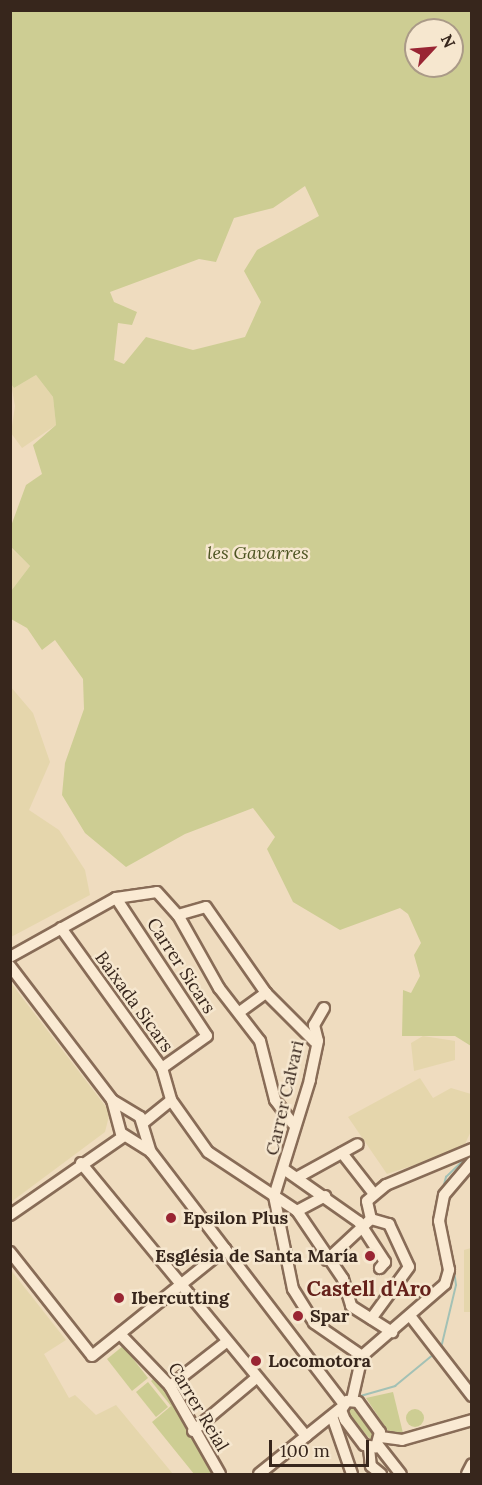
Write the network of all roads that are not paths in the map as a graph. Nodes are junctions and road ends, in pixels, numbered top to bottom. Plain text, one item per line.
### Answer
1 (116, 898) junction
2 (178, 915) junction
3 (61, 928) junction
4 (10, 957) edge
5 (10, 966) edge
6 (266, 993) junction
7 (324, 1008) dead end
8 (241, 1011) junction
9 (317, 1046) junction
10 (162, 1068) junction
11 (171, 1100) junction
12 (293, 1124) junction
13 (131, 1126) junction
14 (358, 1144) dead end
15 (471, 1148) edge
16 (342, 1153) junction
17 (471, 1162) edge
18 (81, 1163) junction
19 (285, 1170) junction
20 (298, 1177) junction
21 (275, 1190) junction
22 (374, 1194) junction
23 (325, 1196) junction
24 (297, 1211) junction
25 (10, 1215) edge
26 (371, 1219) junction
27 (361, 1228) junction
28 (225, 1249) junction
29 (10, 1252) edge
30 (327, 1260) junction
31 (381, 1268) dead end
32 (179, 1286) junction
33 (411, 1317) junction
34 (371, 1320) junction
35 (392, 1332) junction
36 (120, 1334) junction
37 (225, 1343) junction
38 (363, 1356) junction
39 (255, 1379) junction
40 (170, 1386) junction
41 (471, 1396) edge
42 (345, 1404) junction
43 (329, 1420) junction
44 (345, 1420) junction
45 (471, 1420) edge
46 (193, 1431) junction
47 (306, 1436) junction
48 (376, 1443) junction
49 (471, 1464) edge
50 (371, 1466) junction
51 (220, 1474) edge
52 (260, 1474) edge
53 (354, 1474) edge
54 (381, 1474) edge
55 (401, 1474) edge
56 (466, 1474) edge

1 - 2 street
1 - 3 street
1 - 10 street, Carrer Sicars
2 - 6 street
2 - 8 street
3 - 4 street
3 - 10 street, Baixada Sicars
5 - 13 street
6 - 8 street
6 - 9 street
7 - 9 street, Carrer Calvari
8 - 12 street
9 - 12 street, Carrer Calvari
10 - 11 street, Baixada Sicars
11 - 13 street
11 - 21 street, Baixada Sicars
12 - 19 street, Carrer Calvari
13 - 18 street
13 - 28 street
14 - 16 street
15 - 22 street
16 - 20 street
16 - 22 street
17 - 33 street
18 - 25 street
18 - 32 street
19 - 20 street
19 - 21 street, Carrer Calvari
20 - 23 street
21 - 24 street
21 - 38 street
22 - 26 street
23 - 24 street
23 - 27 street
24 - 30 street
26 - 27 street
26 - 34 street
27 - 30 street
27 - 31 street
28 - 32 street
28 - 42 street
29 - 36 street
30 - 34 street
32 - 36 street
32 - 37 street
33 - 35 street
33 - 41 street
34 - 35 street
35 - 38 street
36 - 40 street, Carrer Reial
37 - 39 street
37 - 40 street
38 - 42 street
39 - 46 street
39 - 47 street
40 - 46 street, Carrer Reial
42 - 43 street
42 - 44 street
42 - 48 street
43 - 44 street
43 - 47 street
43 - 53 street
44 - 48 street
45 - 48 street
46 - 51 street, Carrer Reial
47 - 52 street
48 - 50 street
48 - 55 street
49 - 56 street
50 - 53 street
50 - 54 street

